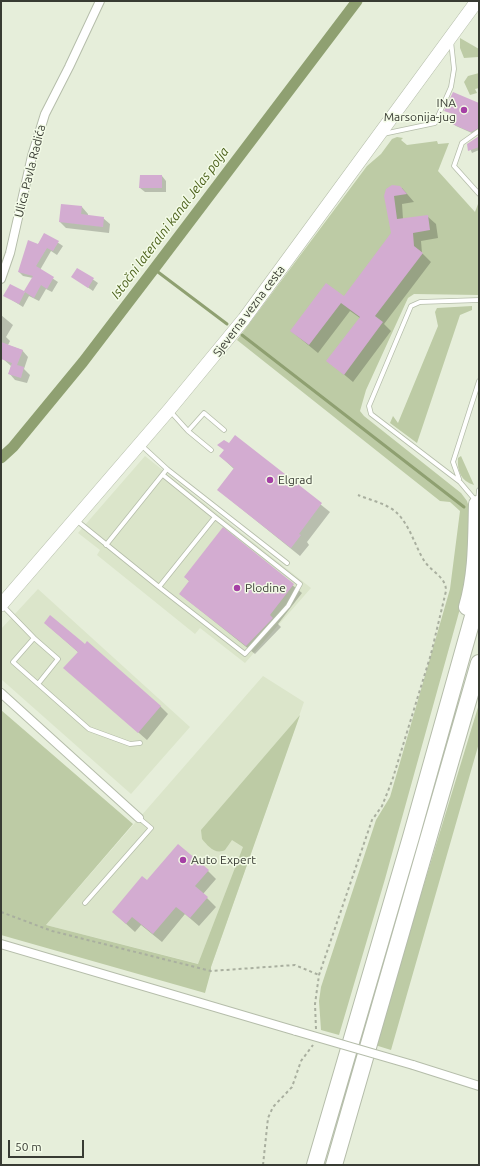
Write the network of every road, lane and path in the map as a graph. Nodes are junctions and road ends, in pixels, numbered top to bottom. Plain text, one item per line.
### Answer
1 (100, 1) edge
2 (477, 1) edge
3 (451, 36) junction
4 (479, 131) edge
5 (379, 135) junction
6 (479, 194) edge
7 (1, 279) edge
8 (479, 300) edge
9 (479, 381) edge
10 (169, 410) junction
11 (224, 430) dead end
12 (188, 431) junction
13 (140, 445) junction
14 (211, 450) dead end
15 (167, 469) junction
16 (163, 475) junction
17 (460, 482) junction
18 (358, 496) dead end
19 (478, 497) edge
20 (215, 517) junction
21 (75, 520) junction
22 (106, 545) junction
23 (287, 563) dead end
24 (159, 587) junction
25 (479, 595) edge
26 (1, 605) edge
27 (34, 638) junction
28 (479, 663) edge
29 (38, 684) junction
30 (451, 691) junction
31 (1, 693) edge
32 (140, 742) dead end
33 (139, 818) joint
34 (85, 904) dead end
35 (1, 912) edge
36 (1, 944) edge
37 (319, 975) junction
38 (315, 1032) dead end
39 (314, 1039) dead end
40 (479, 1086) edge
41 (263, 1165) edge
42 (315, 1165) edge
43 (334, 1165) edge

1 - 7 street, Ulica Pavla Radića
2 - 3 main road, Sjeverna vezna cesta
3 - 5 main road, Sjeverna vezna cesta
3 - 5 lane
4 - 6 lane
5 - 10 main road, Sjeverna vezna cesta
8 - 17 lane
9 - 17 lane
10 - 12 lane
10 - 13 main road, Sjeverna vezna cesta
11 - 12 lane
12 - 14 lane
13 - 15 lane
13 - 21 main road, Sjeverna vezna cesta
15 - 16 lane
15 - 23 lane
16 - 20 lane
16 - 22 lane
17 - 19 lane
18 - 37 path
19 - 30 highway
20 - 24 lane
20 - 24 lane
21 - 22 lane
21 - 26 main road, Sjeverna vezna cesta
22 - 24 lane
25 - 30 highway
26 - 27 lane
27 - 29 lane
27 - 29 lane
28 - 43 highway
29 - 32 lane
30 - 42 highway
31 - 33 street
33 - 34 lane
35 - 37 path
36 - 40 street, bridge
37 - 38 path
39 - 41 path

